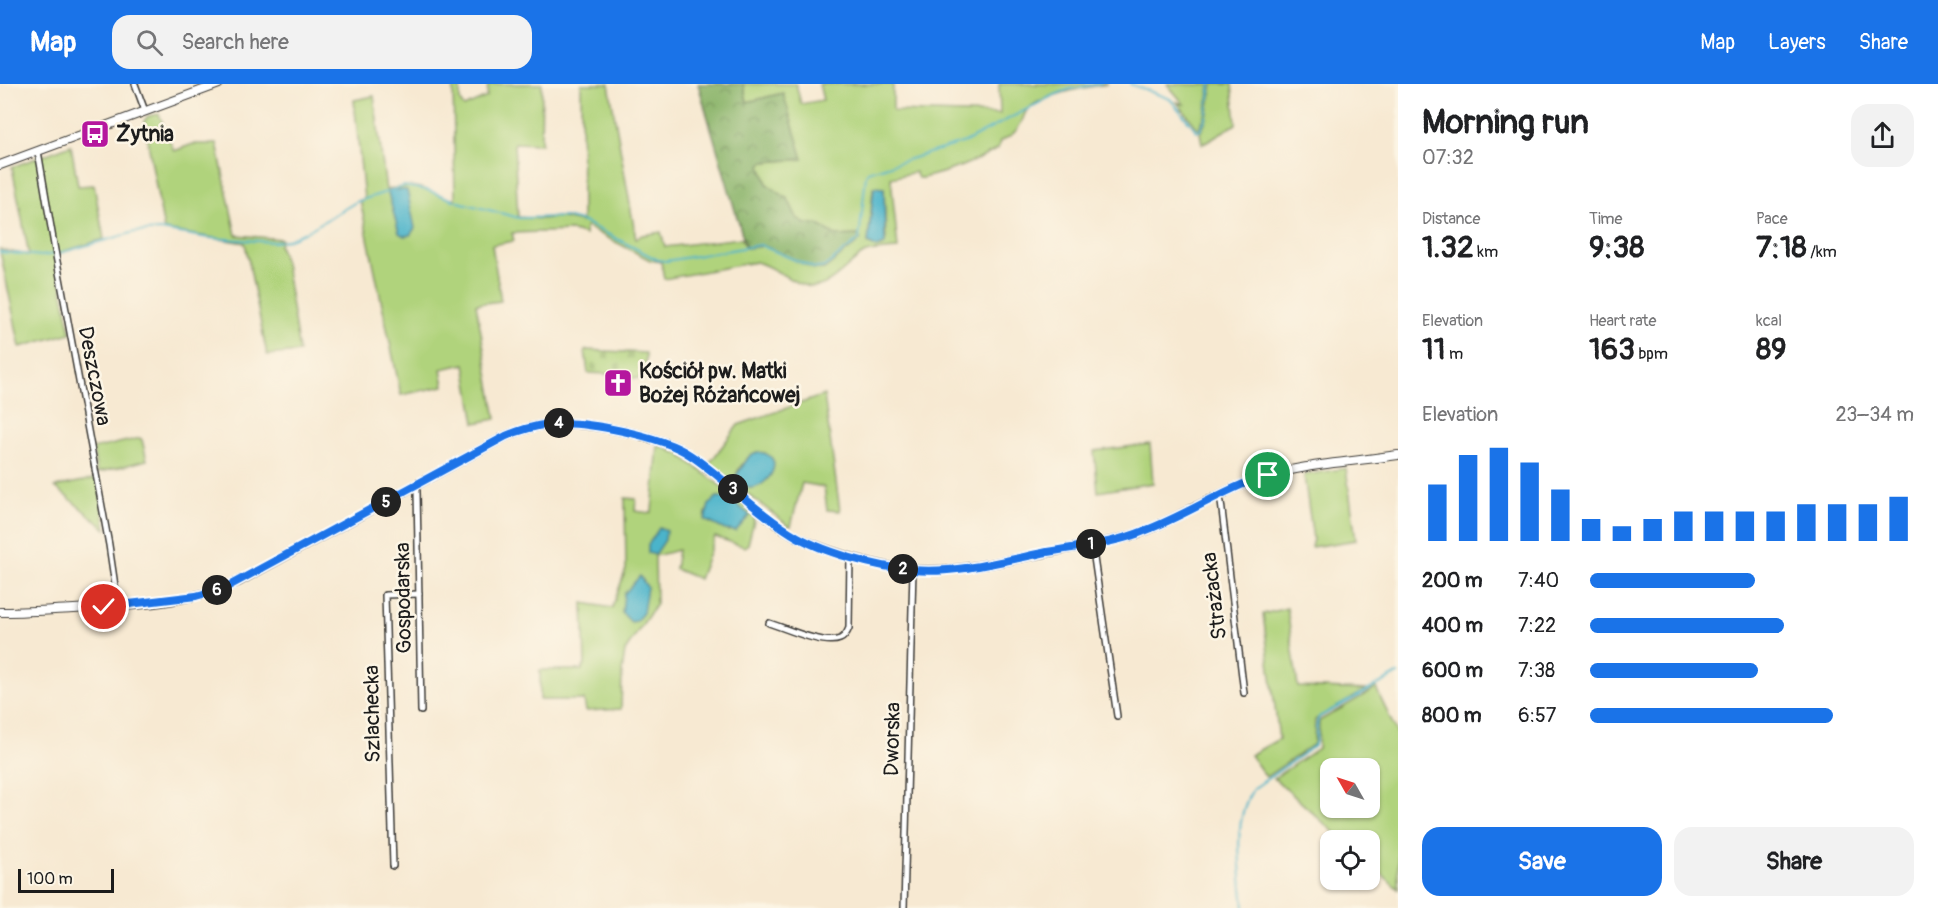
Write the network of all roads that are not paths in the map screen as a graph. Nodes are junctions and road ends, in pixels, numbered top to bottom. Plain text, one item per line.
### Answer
1 (135, 84) edge
2 (219, 84) edge
3 (145, 111) junction
4 (38, 151) junction
5 (0, 165) edge
6 (1398, 455) edge
7 (415, 486) junction
8 (1218, 496) junction
9 (1092, 544) junction
10 (850, 556) junction
11 (913, 570) junction
12 (419, 594) junction
13 (118, 606) junction
14 (0, 612) edge
15 (769, 623) dead end
16 (1244, 693) dead end
17 (421, 711) dead end
18 (1117, 716) dead end
19 (393, 866) dead end
20 (904, 908) edge

1 - 3 street
2 - 3 street
3 - 4 street
4 - 5 street
4 - 13 street, Deszczowa
6 - 8 street
7 - 10 street
7 - 12 street, Gospodarska
7 - 13 street
8 - 9 street
8 - 16 street, Strażacka
9 - 11 street
9 - 18 street
10 - 11 street
10 - 15 street
11 - 20 street, Dworska
12 - 17 street, Gospodarska
12 - 19 street, Szlachecka
13 - 14 street

